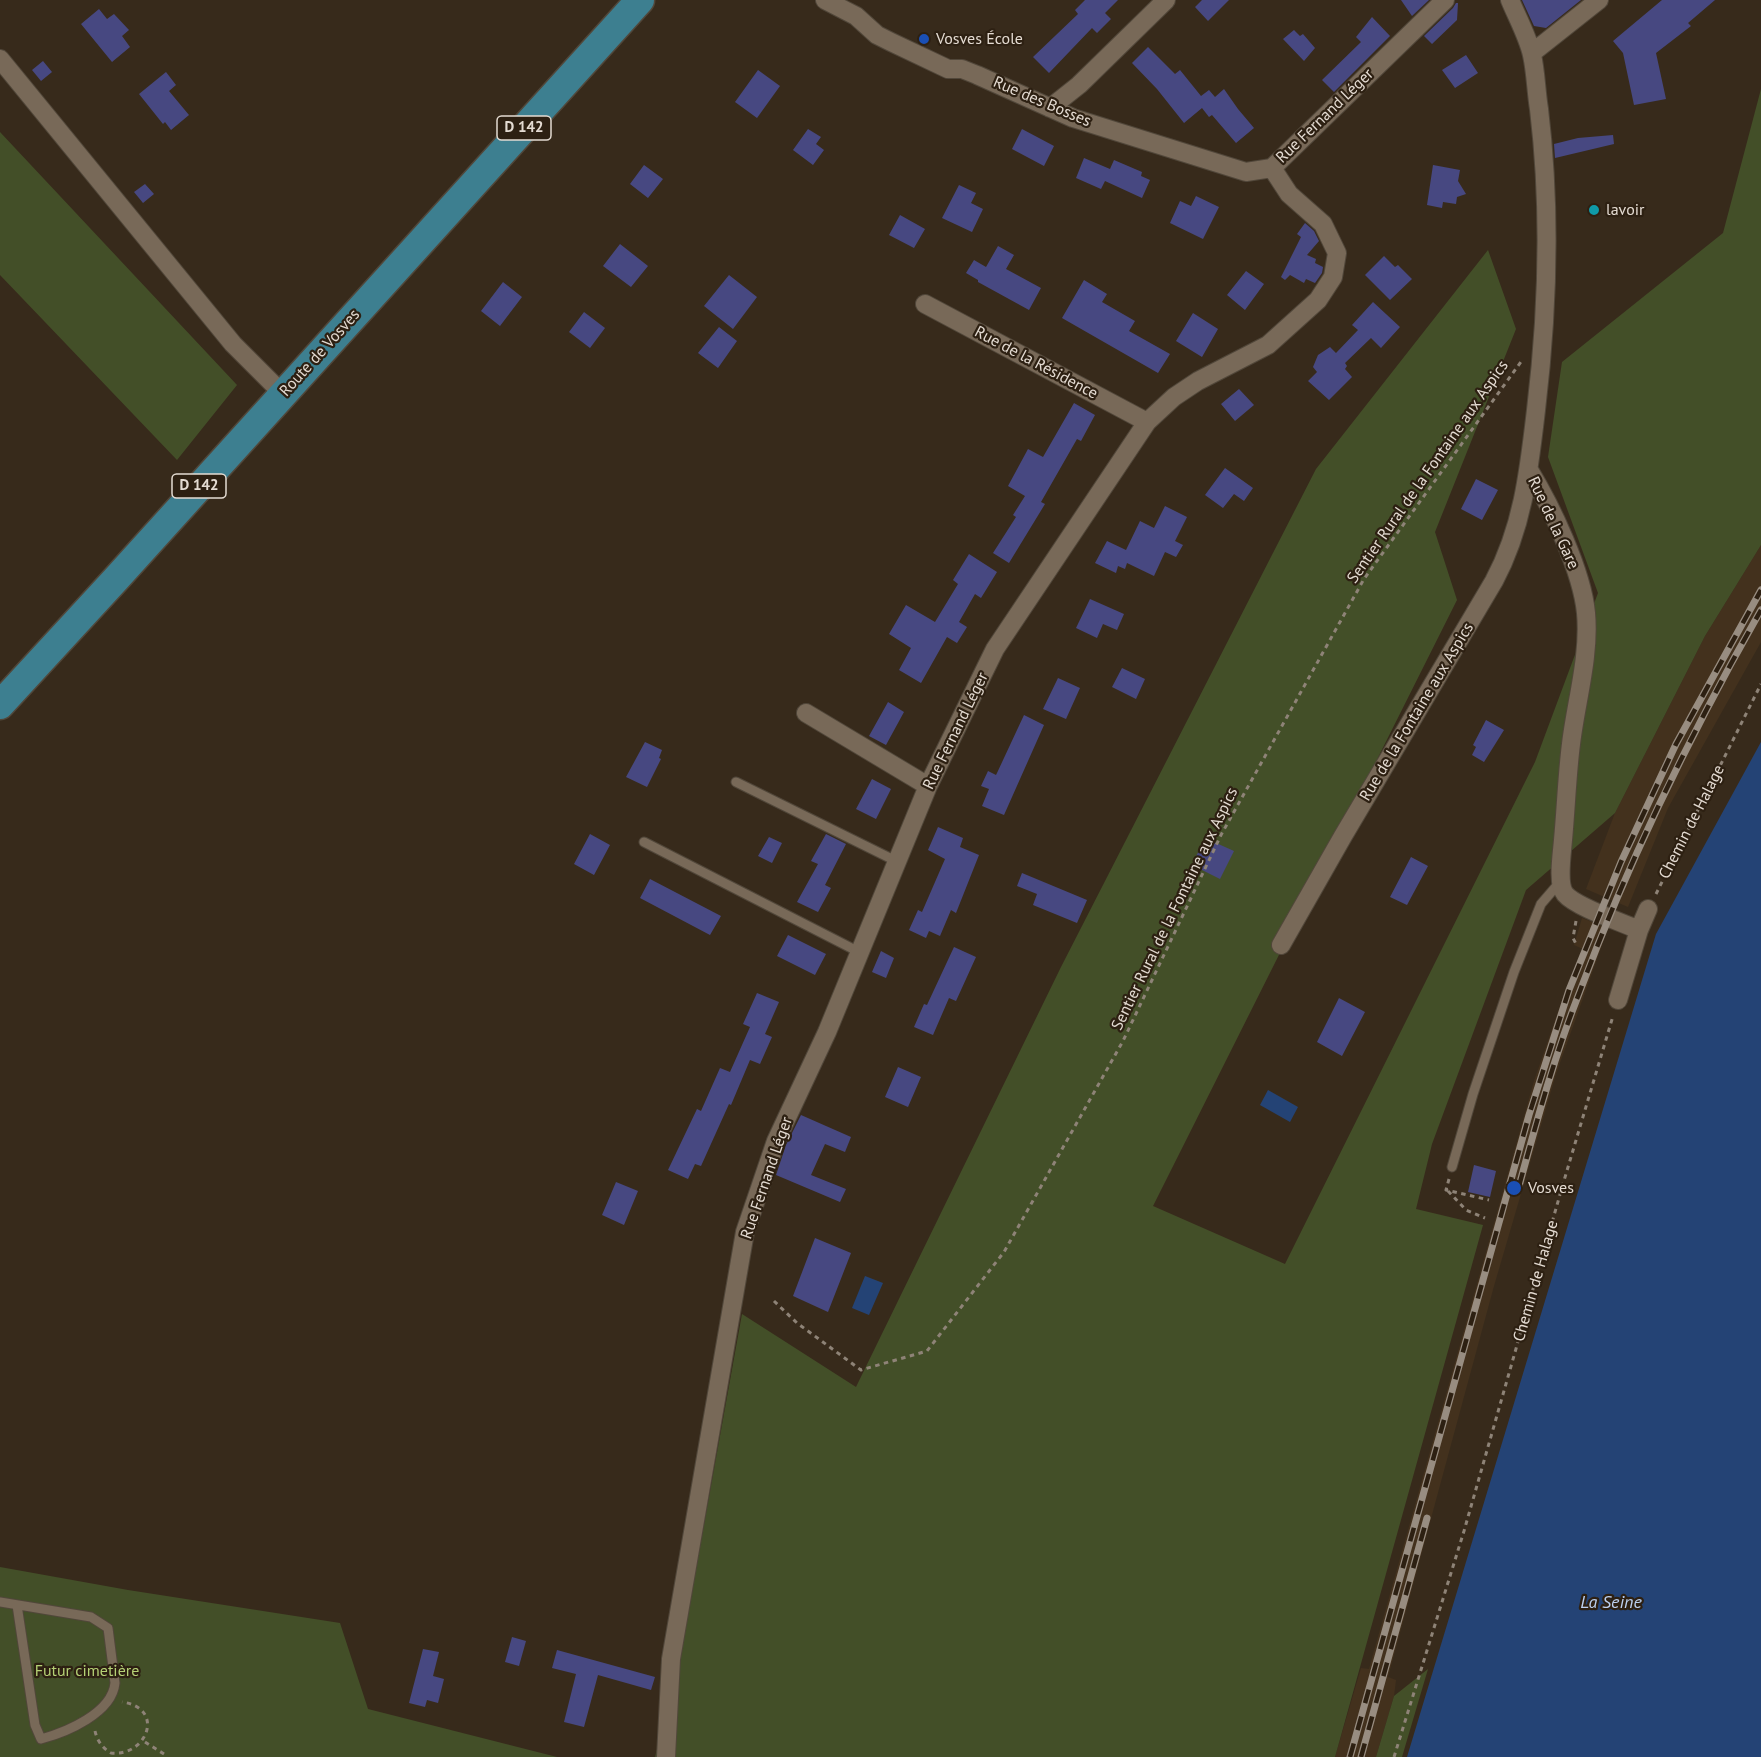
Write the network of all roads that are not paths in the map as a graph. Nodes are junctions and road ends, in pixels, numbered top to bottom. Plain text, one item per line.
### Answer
1 (640, 0) edge
2 (825, 0) edge
3 (1166, 0) edge
4 (1445, 0) edge
5 (1510, 0) edge
6 (1599, 0) edge
7 (1532, 53) junction
8 (0, 60) edge
9 (1050, 108) junction
10 (1272, 168) junction
11 (925, 304) dead end
12 (283, 394) junction
13 (1147, 422) junction
14 (1529, 470) junction
15 (0, 705) edge
16 (806, 713) dead end
17 (736, 782) dead end
18 (928, 786) junction
19 (644, 842) dead end
20 (898, 862) junction
21 (1561, 880) junction
22 (1648, 909) road end
23 (1639, 930) junction
24 (1281, 945) dead end
25 (861, 953) junction
26 (1618, 1000) road end
27 (1452, 1167) road end
28 (0, 1602) edge
29 (17, 1605) junction
30 (666, 1757) edge

1 - 12 main road, Route de Vosves / D 142
2 - 9 street, Rue des Bosses
3 - 9 street
4 - 10 street, Rue Fernand Léger
5 - 7 street, Rue de la Gare
6 - 7 street
7 - 14 street, Rue de la Gare
8 - 12 street
9 - 10 street, Rue des Bosses
10 - 13 street, Rue Fernand Léger
11 - 13 street, Rue de la Résidence
12 - 15 main road, Route de Vosves / D 142
13 - 18 street, Rue Fernand Léger
14 - 21 street, Rue de la Gare
14 - 24 street, Rue de la Fontaine aux Aspics
16 - 18 street
17 - 20 lane
18 - 20 street, Rue Fernand Léger
19 - 25 lane
20 - 25 street, Rue Fernand Léger
21 - 23 street
21 - 27 lane
22 - 23 street
23 - 26 street
25 - 30 street, Rue Fernand Léger
28 - 29 lane
29 - 29 lane

